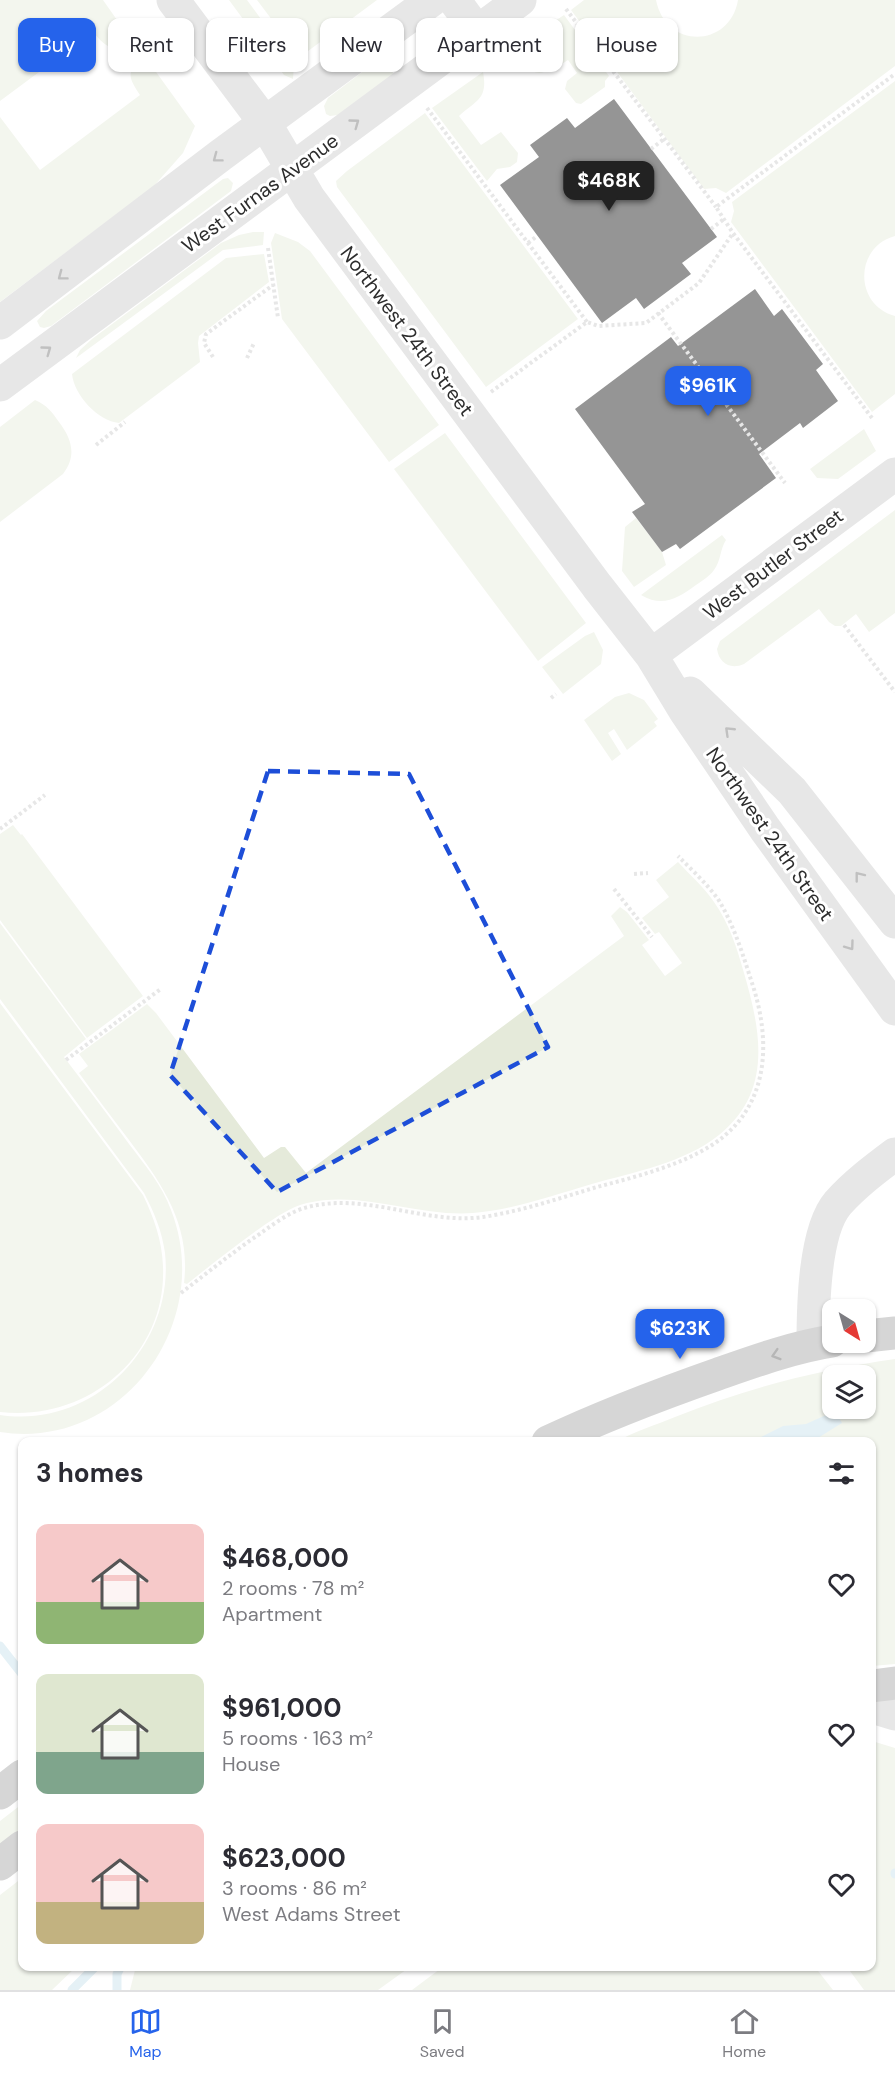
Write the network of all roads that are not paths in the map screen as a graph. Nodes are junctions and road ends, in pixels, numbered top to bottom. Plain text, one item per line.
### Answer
1 (173, 0) edge
2 (432, 0) edge
3 (454, 0) edge
4 (520, 0) edge
5 (467, 18) edge
6 (496, 18) edge
7 (423, 72) edge
8 (265, 123) junction
9 (291, 169) junction
10 (0, 323) edge
11 (0, 385) edge
12 (895, 474) edge
13 (651, 655) junction
14 (895, 922) edge
15 (895, 1009) edge
16 (895, 1154) edge
17 (895, 1333) edge
18 (876, 1335) edge
19 (822, 1339) edge
20 (822, 1342) edge
21 (562, 1437) edge
22 (895, 1683) edge
23 (876, 1685) edge
24 (876, 1708) edge
25 (895, 1714) edge
26 (18, 1779) edge
27 (0, 1793) edge
28 (18, 1850) edge
29 (0, 1864) edge

1 - 8 street, Northwest 24th Street
2 - 8 street
3 - 5 street
4 - 6 street, West Furnas Avenue
9 -> 7 street, West Furnas Avenue
8 - 9 street, Northwest 24th Street
8 -> 10 street
11 -> 9 street, West Furnas Avenue
9 - 13 street, Northwest 24th Street
12 - 13 street, West Butler Street
14 -> 13 street, Northwest 24th Street
13 -> 15 street, Northwest 24th Street
16 - 19 street
17 - 18 main road
20 -> 21 main road
22 - 23 main road
24 - 25 street
26 - 27 main road
28 - 29 main road

